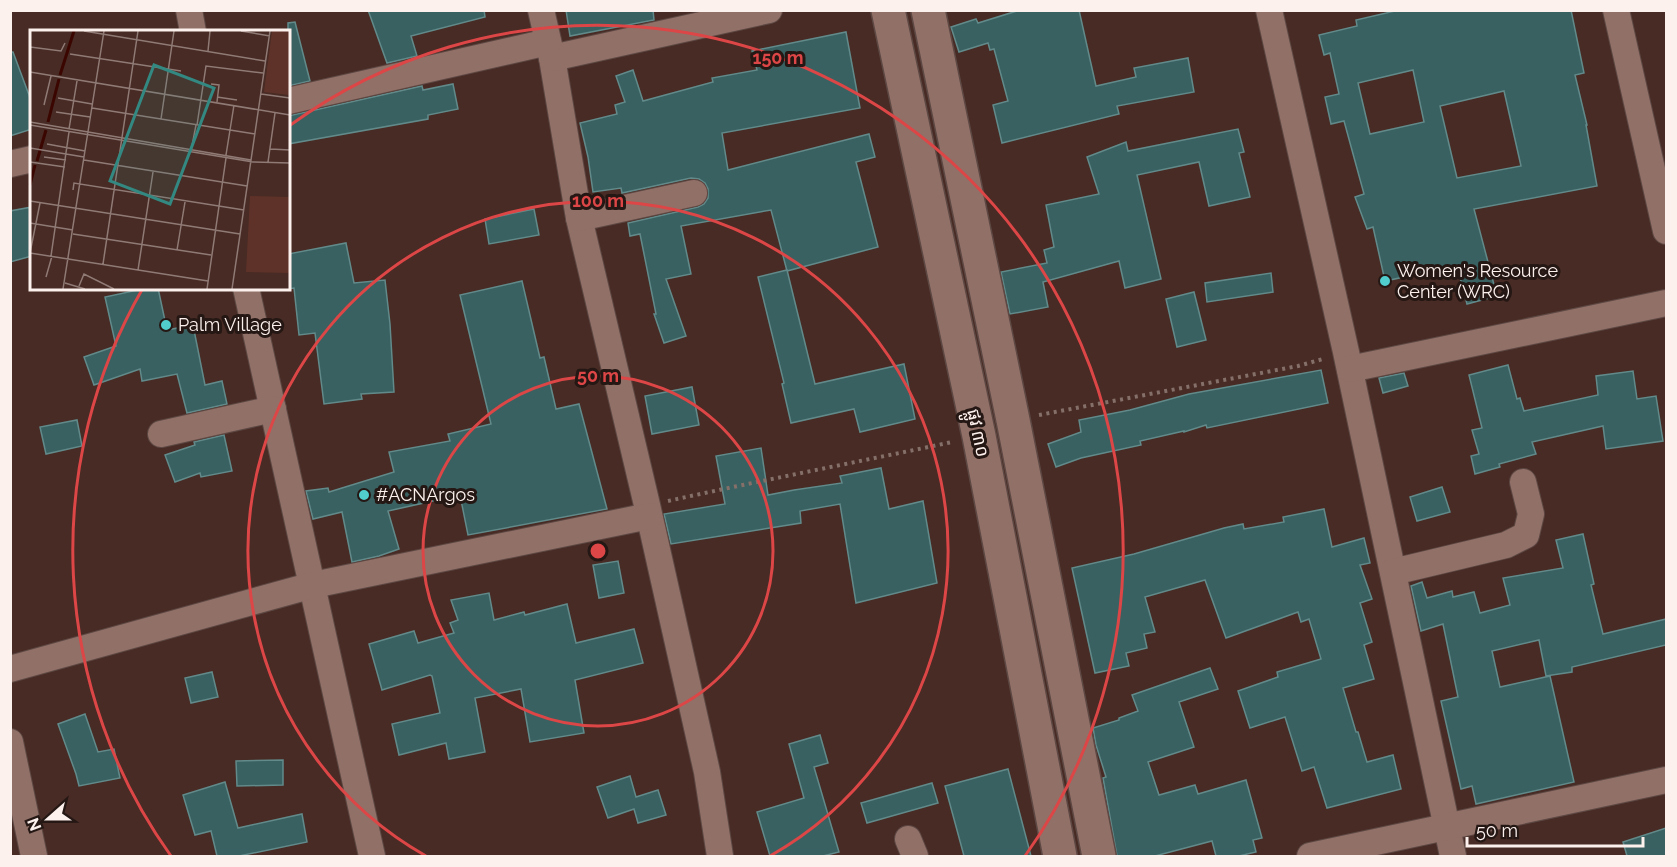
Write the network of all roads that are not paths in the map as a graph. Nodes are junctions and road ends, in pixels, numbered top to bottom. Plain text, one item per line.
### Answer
1 (189, 10) edge
2 (541, 10) edge
3 (769, 10) edge
4 (888, 10) edge
5 (928, 10) edge
6 (1269, 10) edge
7 (1616, 10) edge
8 (193, 30) edge
9 (550, 50) junction
10 (290, 101) edge
11 (30, 159) edge
12 (10, 164) edge
13 (694, 193) dead end
14 (579, 218) junction
15 (1666, 231) edge
16 (246, 290) edge
17 (1666, 303) edge
18 (1348, 360) junction
19 (273, 409) junction
20 (160, 434) dead end
21 (1522, 482) dead end
22 (648, 511) junction
23 (1394, 572) junction
24 (313, 585) junction
25 (10, 669) edge
26 (10, 742) edge
27 (1666, 780) edge
28 (1447, 826) junction
29 (34, 856) edge
30 (372, 856) edge
31 (720, 856) edge
32 (1060, 856) edge
33 (1099, 856) edge
34 (1310, 856) edge
35 (1453, 856) edge

1 - 8 street
2 - 9 street
3 - 9 street
4 - 32 street, ផ្លូវ ៣០
5 - 33 street, ផ្លូវ ៣០
6 - 18 street
7 - 15 street
9 - 10 street
9 - 14 street
11 - 12 street
13 - 14 street
14 - 22 street
16 - 19 street
17 - 18 street
18 - 23 street
19 - 20 street
19 - 24 street
21 - 23 street
22 - 24 street
22 - 31 street
23 - 28 street
24 - 25 street
24 - 30 street
26 - 29 street
27 - 28 street
28 - 34 street
28 - 35 street

